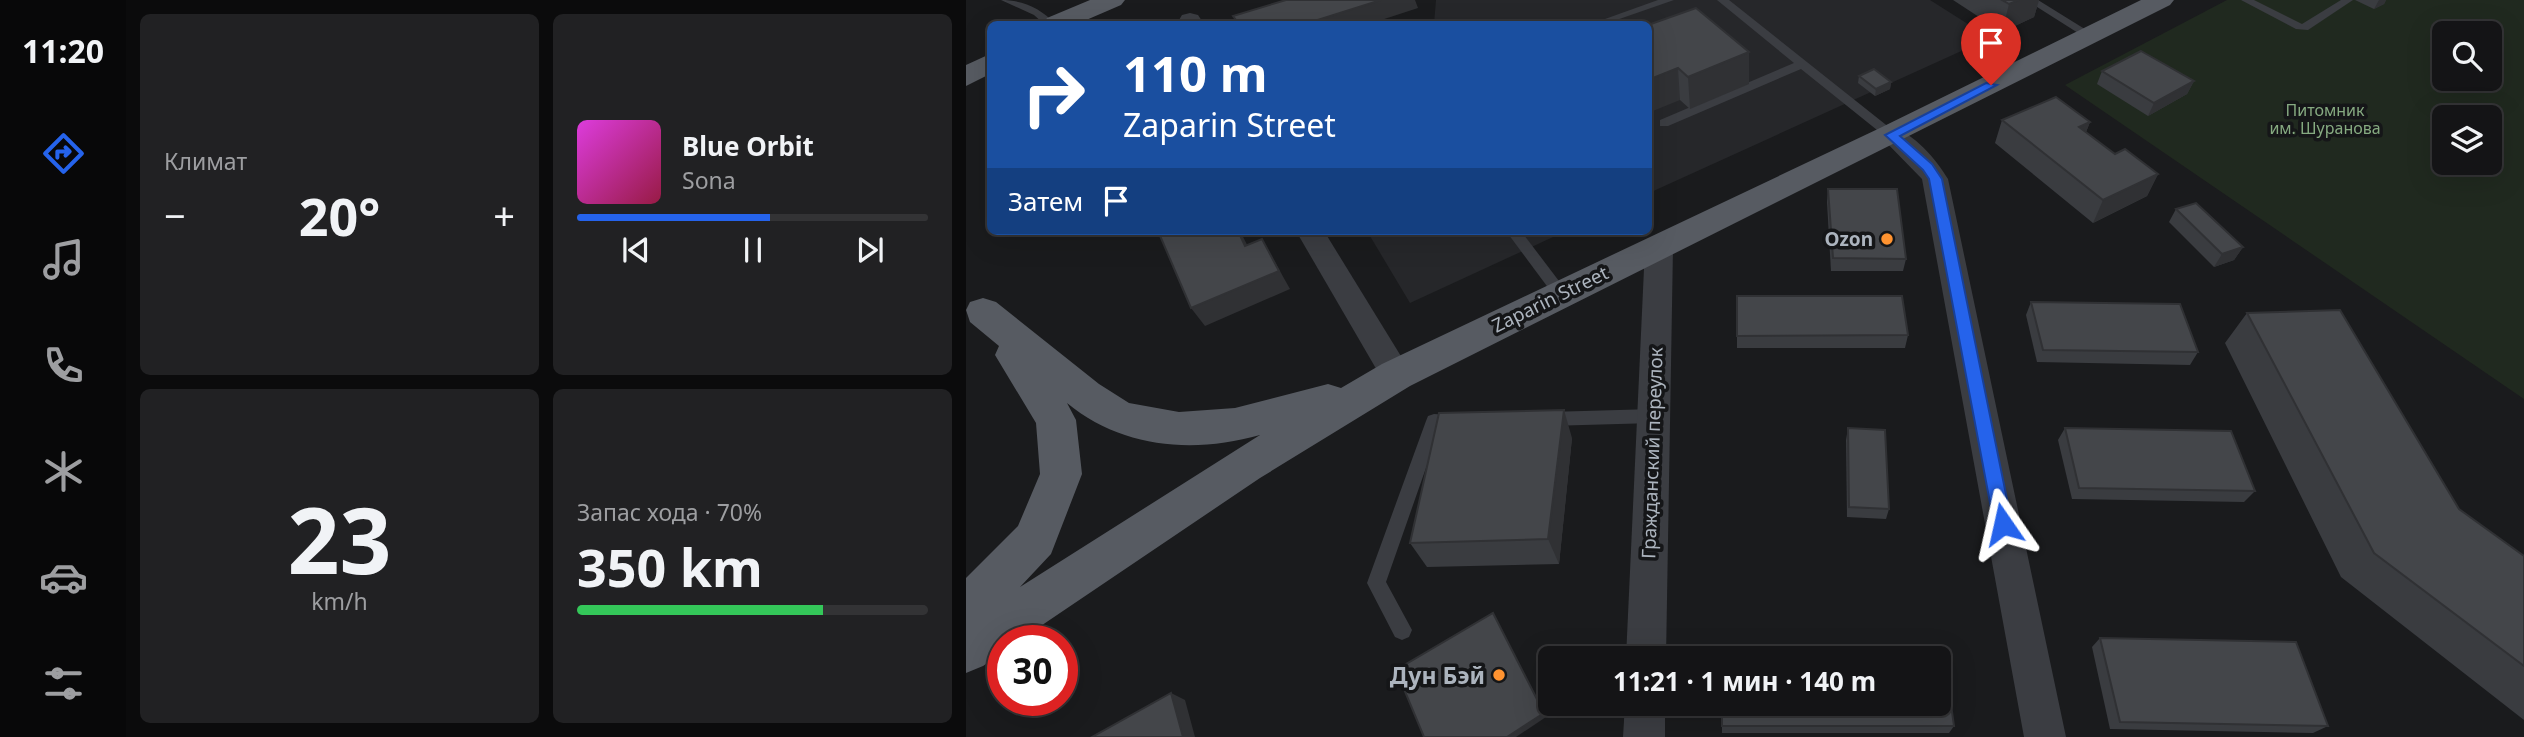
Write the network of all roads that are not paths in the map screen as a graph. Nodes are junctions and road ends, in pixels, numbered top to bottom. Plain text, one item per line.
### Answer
1 (1006, 0) edge
2 (1112, 0) edge
3 (1669, 0) edge
4 (1722, 0) edge
5 (2031, 0) edge
6 (2161, 0) edge
7 (2246, 0) edge
8 (2347, 0) edge
9 (1047, 21) edge
10 (1063, 21) edge
11 (1605, 21) edge
12 (2090, 36) junction
13 (987, 64) edge
14 (1802, 64) junction
15 (966, 77) edge
16 (1664, 123) dead end
17 (1891, 135) junction
18 (1312, 235) edge
19 (1516, 235) edge
20 (1659, 247) junction
21 (1560, 293) junction
22 (975, 302) edge
23 (1396, 375) junction
24 (1654, 416) junction
25 (1530, 419) edge
26 (1475, 420) edge
27 (966, 610) edge
28 (1402, 630) dead end
29 (1646, 646) edge
30 (966, 649) edge
31 (1644, 716) edge
32 (1643, 737) edge
33 (2045, 737) edge

1 - 9 lane
2 - 10 main road
3 - 11 lane
4 - 14 lane
5 - 12 lane
6 - 12 main road, Zaparin Street
7 - 8 lane
12 - 17 main road, Zaparin Street
13 - 15 main road
14 - 16 lane
14 - 17 lane
17 - 20 main road, Zaparin Street
17 - 33 street
18 - 23 street
19 - 21 lane
20 - 21 main road, Zaparin Street
20 - 24 street, Гражданский переулок
21 - 23 main road, Zaparin Street
22 - 23 main road
22 - 27 main road
23 - 30 main road, Zaparin Street
24 - 25 lane
24 - 29 street, Гражданский переулок
26 - 28 lane
31 - 32 street

